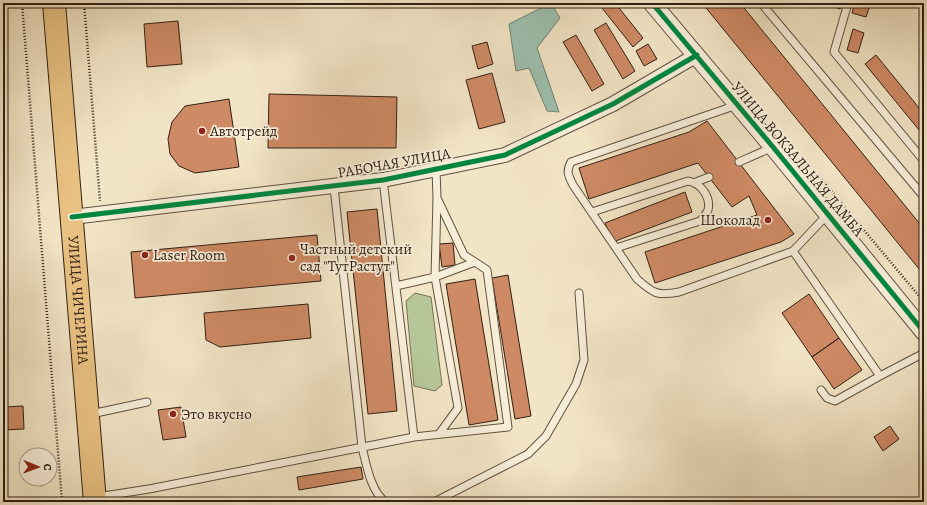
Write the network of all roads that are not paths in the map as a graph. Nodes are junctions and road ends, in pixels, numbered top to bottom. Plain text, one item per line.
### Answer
1 (652, 3) edge
2 (761, 3) edge
3 (848, 3) edge
4 (56, 7) edge
5 (697, 55) junction
6 (737, 105) junction
7 (773, 147) junction
8 (924, 161) edge
9 (739, 162) dead end
10 (436, 169) junction
11 (709, 177) dead end
12 (383, 180) junction
13 (696, 182) junction
14 (334, 187) junction
15 (924, 197) edge
16 (438, 198) junction
17 (592, 212) junction
18 (828, 214) junction
19 (72, 217) junction
20 (616, 248) junction
21 (793, 251) junction
22 (475, 262) junction
23 (435, 277) junction
24 (396, 286) junction
25 (578, 293) dead end
26 (924, 332) edge
27 (924, 353) edge
28 (880, 376) junction
29 (821, 390) dead end
30 (147, 402) dead end
31 (89, 414) junction
32 (439, 434) junction
33 (414, 437) junction
34 (362, 447) junction
35 (95, 500) edge
36 (386, 502) edge
37 (434, 502) edge

1 - 5 street, УЛИЦА ВОКЗАЛЬНАЯ ДАМБА
2 - 15 lane
3 - 8 lane
4 - 19 main road, УЛИЦА ЧИЧЕРИНА
5 - 6 street, УЛИЦА ВОКЗАЛЬНАЯ ДАМБА
5 - 10 street, РАБОЧАЯ УЛИЦА
6 - 7 street, УЛИЦА ВОКЗАЛЬНАЯ ДАМБА
6 - 17 lane
7 - 9 lane
7 - 18 street, УЛИЦА ВОКЗАЛЬНАЯ ДАМБА
10 - 12 street, РАБОЧАЯ УЛИЦА
10 - 16 lane
11 - 13 lane
12 - 14 street, РАБОЧАЯ УЛИЦА
12 - 24 lane
13 - 17 lane
13 - 20 lane
14 - 19 street, РАБОЧАЯ УЛИЦА
14 - 34 lane
16 - 22 lane
16 - 23 lane
17 - 20 lane
18 - 21 lane
18 - 26 street, УЛИЦА ВОКЗАЛЬНАЯ ДАМБА
19 - 31 main road, УЛИЦА ЧИЧЕРИНА
20 - 21 lane
21 - 28 lane
22 - 23 lane
22 - 32 lane
23 - 24 lane
23 - 32 lane
24 - 33 lane
25 - 37 lane
27 - 28 lane
28 - 29 lane
30 - 31 lane
31 - 35 main road, УЛИЦА ЧИЧЕРИНА
32 - 33 lane
33 - 34 lane
34 - 35 lane
34 - 36 lane

